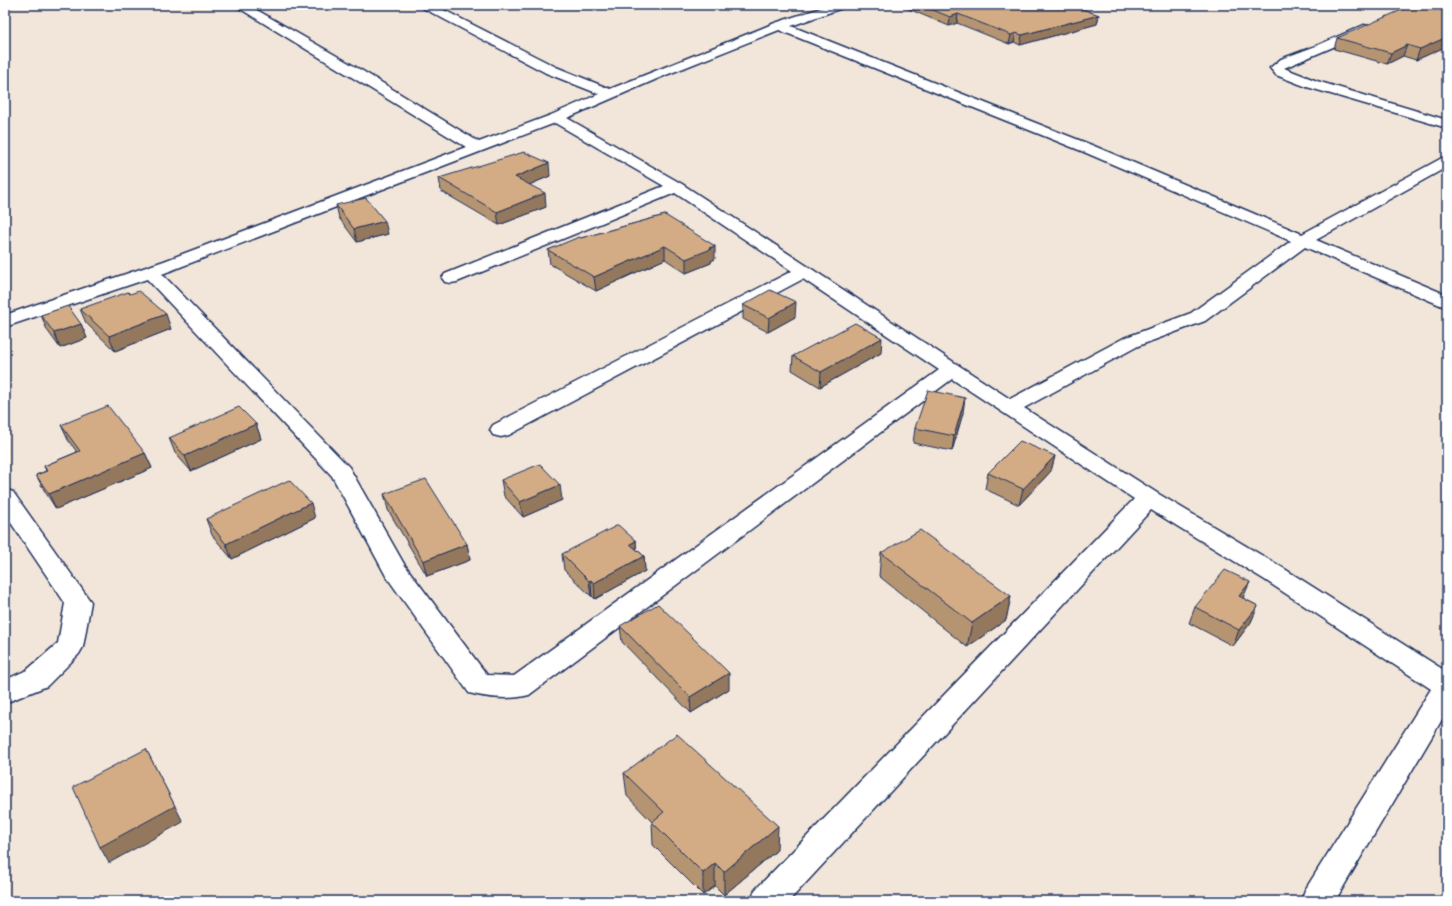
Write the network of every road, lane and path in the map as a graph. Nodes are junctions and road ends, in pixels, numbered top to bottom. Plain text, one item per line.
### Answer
1 (240, 5) edge
2 (425, 5) edge
3 (841, 5) edge
4 (1403, 6) edge
5 (1388, 17) edge
6 (1447, 18) edge
7 (1375, 24) edge
8 (779, 26) junction
9 (610, 94) junction
10 (556, 118) junction
11 (1447, 124) edge
12 (478, 148) junction
13 (1447, 161) edge
14 (676, 187) junction
15 (1304, 240) junction
16 (150, 272) junction
17 (804, 272) junction
18 (451, 278) dead end
19 (1447, 302) edge
20 (5, 321) edge
21 (952, 370) junction
22 (1010, 407) junction
23 (501, 430) dead end
24 (5, 497) edge
25 (1149, 498) junction
26 (1447, 686) edge
27 (5, 692) edge
28 (767, 901) edge
29 (1317, 901) edge

1 - 12 street
2 - 9 street
3 - 8 street
4 - 5 street
4 - 6 street
7 - 11 street
8 - 9 street
8 - 15 street
9 - 10 street
10 - 12 street
10 - 14 street
12 - 16 street
13 - 15 street
14 - 17 street
14 - 18 street
15 - 19 street
15 - 22 street
16 - 20 street
16 - 21 street
17 - 21 street
17 - 23 street
21 - 22 street
22 - 25 street
24 - 27 street
25 - 26 street
25 - 28 street
26 - 29 street

